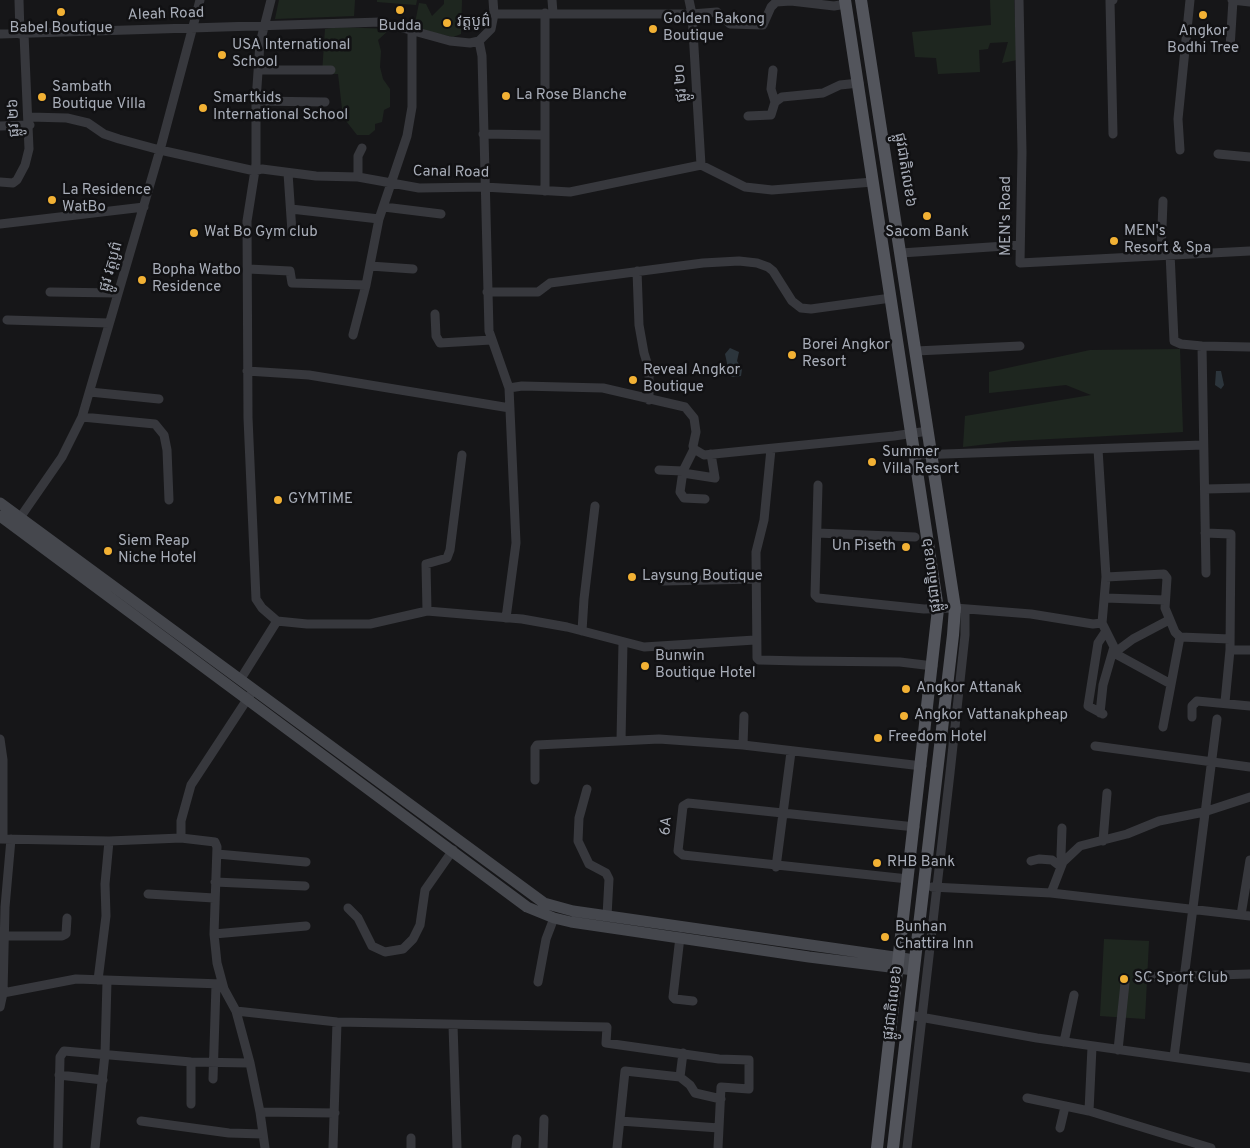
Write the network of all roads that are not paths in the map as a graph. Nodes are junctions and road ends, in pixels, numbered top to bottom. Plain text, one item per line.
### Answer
1 (19, 0) edge
2 (200, 0) edge
3 (271, 0) edge
4 (493, 0) edge
5 (552, 0) edge
6 (689, 0) edge
7 (861, 0) edge
8 (1019, 0) edge
9 (1113, 0) edge
10 (1190, 0) edge
11 (1232, 0) edge
12 (846, 2) edge
13 (1250, 2) edge
14 (549, 13) junction
15 (494, 14) junction
16 (692, 14) junction
17 (263, 25) junction
18 (193, 28) junction
19 (412, 29) junction
20 (0, 34) edge
21 (22, 34) junction
22 (479, 41) junction
23 (1230, 48) dead end
24 (259, 70) junction
25 (331, 70) dead end
26 (773, 70) dead end
27 (859, 83) junction
28 (256, 101) junction
29 (325, 102) dead end
30 (775, 102) junction
31 (748, 116) dead end
32 (30, 121) junction
33 (0, 126) edge
34 (484, 134) junction
35 (1113, 134) dead end
36 (544, 135) junction
37 (362, 148) dead end
38 (160, 150) junction
39 (1180, 150) dead end
40 (1218, 154) dead end
41 (1250, 157) edge
42 (701, 165) junction
43 (255, 171) junction
44 (288, 173) junction
45 (358, 177) junction
46 (0, 182) edge
47 (874, 182) junction
48 (392, 185) junction
49 (484, 187) junction
50 (545, 191) junction
51 (1163, 201) dead end
52 (144, 207) junction
53 (384, 207) junction
54 (291, 209) junction
55 (441, 214) dead end
56 (379, 219) junction
57 (0, 224) edge
58 (292, 232) dead end
59 (1020, 245) junction
60 (1250, 251) edge
61 (900, 252) junction
62 (1166, 254) junction
63 (370, 266) junction
64 (248, 269) junction
65 (413, 269) dead end
66 (637, 271) junction
67 (366, 285) junction
68 (50, 292) dead end
69 (487, 292) junction
70 (118, 293) junction
71 (891, 298) junction
72 (435, 314) dead end
73 (6, 320) dead end
74 (109, 324) junction
75 (353, 335) dead end
76 (490, 340) junction
77 (1020, 346) dead end
78 (1202, 346) junction
79 (1250, 347) edge
80 (916, 351) junction
81 (247, 371) junction
82 (509, 388) junction
83 (90, 392) junction
84 (159, 399) dead end
85 (649, 400) junction
86 (510, 408) junction
87 (82, 417) junction
88 (928, 431) junction
89 (913, 434) junction
90 (1203, 445) junction
91 (772, 449) junction
92 (1098, 449) junction
93 (694, 450) junction
94 (932, 453) junction
95 (711, 454) junction
96 (462, 455) dead end
97 (916, 455) junction
98 (659, 470) dead end
99 (683, 472) junction
100 (818, 485) dead end
101 (1250, 488) edge
102 (1205, 489) junction
103 (705, 499) dead end
104 (169, 500) dead end
105 (0, 503) edge
106 (595, 506) dead end
107 (0, 516) edge
108 (17, 522) junction
109 (817, 533) junction
110 (1206, 533) junction
111 (915, 537) dead end
112 (1206, 572) dead end
113 (1106, 577) junction
114 (757, 579) junction
115 (663, 581) dead end
116 (1105, 598) junction
117 (1165, 600) junction
118 (938, 609) junction
119 (960, 609) junction
120 (428, 611) junction
121 (506, 618) junction
122 (1169, 620) junction
123 (277, 621) junction
124 (1104, 627) junction
125 (582, 631) junction
126 (1180, 637) junction
127 (1230, 639) junction
128 (755, 640) junction
129 (623, 642) junction
130 (1230, 650) junction
131 (1250, 650) edge
132 (1114, 653) junction
133 (933, 666) junction
134 (240, 680) junction
135 (1170, 683) junction
136 (250, 694) junction
137 (1225, 702) junction
138 (1250, 706) edge
139 (744, 716) dead end
140 (1192, 717) dead end
141 (1217, 719) dead end
142 (1163, 727) dead end
143 (0, 740) edge
144 (621, 741) junction
145 (743, 745) junction
146 (1095, 746) dead end
147 (790, 752) junction
148 (1211, 762) junction
149 (922, 766) junction
150 (1250, 767) edge
151 (535, 780) dead end
152 (587, 789) dead end
153 (1107, 792) dead end
154 (1250, 797) edge
155 (784, 812) junction
156 (1204, 812) junction
157 (915, 827) junction
158 (1062, 828) dead end
159 (181, 838) junction
160 (5, 839) edge
161 (109, 841) junction
162 (1102, 841) junction
163 (453, 850) junction
164 (217, 854) junction
165 (1250, 860) edge
166 (1031, 861) dead end
167 (306, 862) dead end
168 (1061, 865) junction
169 (776, 866) junction
170 (908, 879) junction
171 (215, 882) junction
172 (305, 886) dead end
173 (924, 887) junction
174 (938, 888) junction
175 (1052, 893) junction
176 (148, 894) dead end
177 (214, 898) junction
178 (348, 908) dead end
179 (1194, 909) junction
180 (1245, 915) edge
181 (607, 916) junction
182 (67, 918) dead end
183 (554, 918) junction
184 (306, 926) dead end
185 (214, 934) junction
186 (4, 936) junction
187 (680, 937) junction
188 (2, 956) edge
189 (899, 963) junction
190 (915, 965) junction
191 (1250, 974) edge
192 (1184, 975) junction
193 (1149, 978) dead end
194 (103, 981) junction
195 (538, 982) dead end
196 (1125, 983) dead end
197 (219, 984) junction
198 (4, 993) junction
199 (1074, 995) dead end
200 (693, 1001) dead end
201 (0, 1007) edge
202 (236, 1011) junction
203 (909, 1015) junction
204 (922, 1017) junction
205 (337, 1022) junction
206 (453, 1025) junction
207 (1064, 1042) junction
208 (1092, 1046) junction
209 (1118, 1050) junction
210 (105, 1054) junction
211 (683, 1054) junction
212 (1174, 1057) junction
213 (191, 1062) junction
214 (214, 1063) junction
215 (250, 1063) junction
216 (1250, 1068) edge
217 (59, 1075) junction
218 (680, 1077) junction
219 (214, 1079) dead end
220 (902, 1079) junction
221 (103, 1080) junction
222 (915, 1080) junction
223 (1027, 1098) dead end
224 (721, 1099) junction
225 (191, 1104) dead end
226 (1065, 1107) junction
227 (1089, 1111) junction
228 (260, 1112) junction
229 (335, 1113) junction
230 (544, 1119) dead end
231 (141, 1121) dead end
232 (620, 1121) junction
233 (719, 1128) junction
234 (1060, 1128) dead end
235 (264, 1134) junction
236 (411, 1138) dead end
237 (58, 1148) edge
238 (95, 1148) edge
239 (265, 1148) edge
240 (333, 1148) edge
241 (411, 1148) edge
242 (457, 1148) edge
243 (543, 1148) edge
244 (616, 1148) edge
245 (718, 1148) edge
246 (877, 1148) edge
247 (894, 1148) edge
248 (907, 1148) edge
249 (1211, 1148) edge

1 - 21 street, ផ្លូវ ២៦
2 - 18 street, ផ្លូវ វត្តបូព៌
3 - 17 street
4 - 15 street
5 - 14 street
6 - 16 street, ផ្លូវ ២០
7 - 61 main road, ផ្លូវជាតិលេខ៦
8 - 59 street, MEN's Road
9 - 35 street
10 - 39 street
11 - 13 street
11 - 23 street
12 - 16 street
12 - 27 main road, ផ្លូវជាតិលេខ៦
14 - 15 street
14 - 16 street
14 - 36 street
15 - 22 street
16 - 42 street, ផ្លូវ ២០
17 - 18 street, Aleah Road
17 - 19 street, Aleah Road
17 - 24 street
18 - 21 street, Aleah Road
18 - 38 street, ផ្លូវ វត្តបូព៌
19 - 22 street, Aleah Road
19 - 48 street
20 - 21 street, Aleah Road
21 - 32 street, ផ្លូវ ២៦
22 - 34 street
24 - 25 street
24 - 28 street
26 - 30 street
27 - 30 street
27 - 47 main road, ផ្លូវជាតិលេខ៦
28 - 29 street
28 - 43 street
30 - 31 street
32 - 33 street, Canal Road
32 - 38 street, Canal Road
32 - 46 street, ផ្លូវ ២៦
34 - 36 street
34 - 49 street
36 - 50 street
37 - 45 street
38 - 43 street, Canal Road
38 - 52 street, ផ្លូវ វត្តបូព៌
40 - 41 street
42 - 47 street
42 - 50 street, Canal Road
43 - 44 street, Canal Road
43 - 64 street
44 - 45 street, Canal Road
44 - 54 street
45 - 48 street, Canal Road
47 - 71 main road, ផ្លូវជាតិលេខ៦
48 - 49 street, Canal Road
48 - 53 street
49 - 50 street, Canal Road
49 - 69 street
51 - 62 street
52 - 57 street
52 - 70 street, ផ្លូវ វត្តបូព៌
53 - 55 street
53 - 56 street
54 - 56 street
54 - 58 street
56 - 63 street
59 - 61 street
59 - 62 street, MEN's Road
60 - 62 street, MEN's Road
61 - 80 main road, ផ្លូវជាតិលេខ៦
62 - 78 street
63 - 65 street
63 - 67 street
64 - 67 street
64 - 81 street
66 - 69 street
66 - 71 street
66 - 85 street
67 - 75 street
68 - 70 street
69 - 76 street
70 - 74 street, ផ្លូវ វត្តបូព៌
71 - 89 main road, ផ្លូវជាតិលេខ៦
72 - 76 street
73 - 74 street
74 - 83 street, ផ្លូវ វត្តបូព៌
76 - 82 street
77 - 80 street
78 - 79 street
78 - 90 street
80 - 88 main road, ផ្លូវជាតិលេខ៦
81 - 86 street
81 - 123 street
82 - 85 street
82 - 86 street
83 - 84 street
83 - 87 street, ផ្លូវ វត្តបូព៌
85 - 93 street
86 - 121 street
87 - 104 street
87 - 108 street, ផ្លូវ វត្តបូព៌
88 - 89 street
88 - 94 main road, ផ្លូវជាតិលេខ៦
89 - 91 street
89 - 97 main road, ផ្លូវជាតិលេខ៦
90 - 92 street
90 - 102 street
91 - 95 street
91 - 114 street
92 - 94 street
92 - 113 street
93 - 95 street
93 - 99 street
94 - 97 street
94 - 119 main road, ផ្លូវជាតិលេខ៦
95 - 99 street
96 - 120 street
97 - 118 main road, ផ្លូវជាតិលេខ៦
98 - 99 street
99 - 103 street
100 - 109 street
101 - 102 street
102 - 110 street
105 - 108 main road
106 - 125 street
107 - 108 main road
108 - 134 main road
108 - 136 main road
109 - 111 street
109 - 118 street
110 - 112 street
110 - 127 street
113 - 116 street
113 - 117 street
114 - 115 street
114 - 128 street
116 - 117 street
116 - 124 street
117 - 122 street
118 - 119 street
118 - 133 main road, ផ្លូវជាតិលេខ៦
119 - 124 street
119 - 173 main road, ផ្លូវជាតិលេខ៦
119 - 174 street
120 - 121 street
120 - 123 street
121 - 125 street
122 - 126 street
122 - 132 street
123 - 134 street
124 - 132 street
124 - 132 street
125 - 129 street
126 - 127 street
126 - 135 street
127 - 130 street
128 - 129 street
128 - 133 street
129 - 144 street
130 - 131 street
130 - 137 street
132 - 135 street
133 - 149 main road, ផ្លូវជាតិលេខ៦
134 - 136 main road
135 - 142 street
136 - 159 street
136 - 163 main road
136 - 181 main road
137 - 138 street
137 - 140 street
139 - 145 street
141 - 148 street
143 - 160 street
144 - 145 street
144 - 151 street
145 - 147 street
146 - 148 street
147 - 149 street
147 - 155 street
148 - 150 street
148 - 156 street
149 - 157 main road, ផ្លូវជាតិលេខ៦
152 - 181 street
153 - 162 street
154 - 156 street
155 - 157 street, 6A
155 - 169 street
155 - 169 street, 6A
156 - 162 street
156 - 179 street
157 - 170 main road, ផ្លូវជាតិលេខ៦
158 - 168 street
159 - 161 street
159 - 164 street
160 - 161 street
160 - 186 street
161 - 194 street
162 - 168 street
163 - 178 street
163 - 183 main road
164 - 167 street
164 - 171 street
165 - 180 street
166 - 168 street
168 - 175 street
169 - 170 street, 6A
170 - 189 main road, ផ្លូវជាតិលេខ៦
171 - 172 street
171 - 177 street
173 - 174 street
173 - 190 main road, ផ្លូវជាតិលេខ៦
174 - 175 street
174 - 204 street
175 - 179 street
176 - 177 street
177 - 185 street
179 - 180 street
179 - 192 street
181 - 189 main road
182 - 186 street
183 - 187 main road
183 - 195 street
184 - 185 street
185 - 197 street
186 - 188 street
187 - 189 main road
187 - 200 street
188 - 198 street
189 - 190 main road
189 - 246 main road, ផ្លូវជាតិលេខ៦
190 - 203 main road, ផ្លូវជាតិលេខ៦
191 - 192 street
192 - 193 street
192 - 212 street
194 - 197 street
194 - 198 street
194 - 210 street
196 - 209 street
197 - 202 street
197 - 214 street
198 - 201 street
199 - 207 street
202 - 205 street
202 - 215 street
203 - 204 street
203 - 220 main road, ផ្លូវជាតិលេខ៦
204 - 207 street
204 - 222 street
205 - 206 street
205 - 229 street
206 - 211 street
206 - 242 street
207 - 208 street
208 - 209 street
208 - 227 street
209 - 212 street
210 - 213 street
210 - 217 street
210 - 221 street
211 - 218 street
211 - 224 street
212 - 216 street
213 - 214 street
213 - 225 street
214 - 215 street
214 - 219 street
215 - 228 street
217 - 221 street
217 - 237 street
218 - 224 street
218 - 232 street
220 - 222 street
220 - 247 main road, ផ្លូវជាតិលេខ៦
221 - 238 street
222 - 248 street
223 - 226 street
224 - 233 street
226 - 227 street
226 - 234 street
227 - 249 street
228 - 229 street
228 - 235 street
229 - 240 street
230 - 243 street
231 - 235 street
232 - 233 street
232 - 244 street
233 - 245 street
235 - 239 street
236 - 241 street

